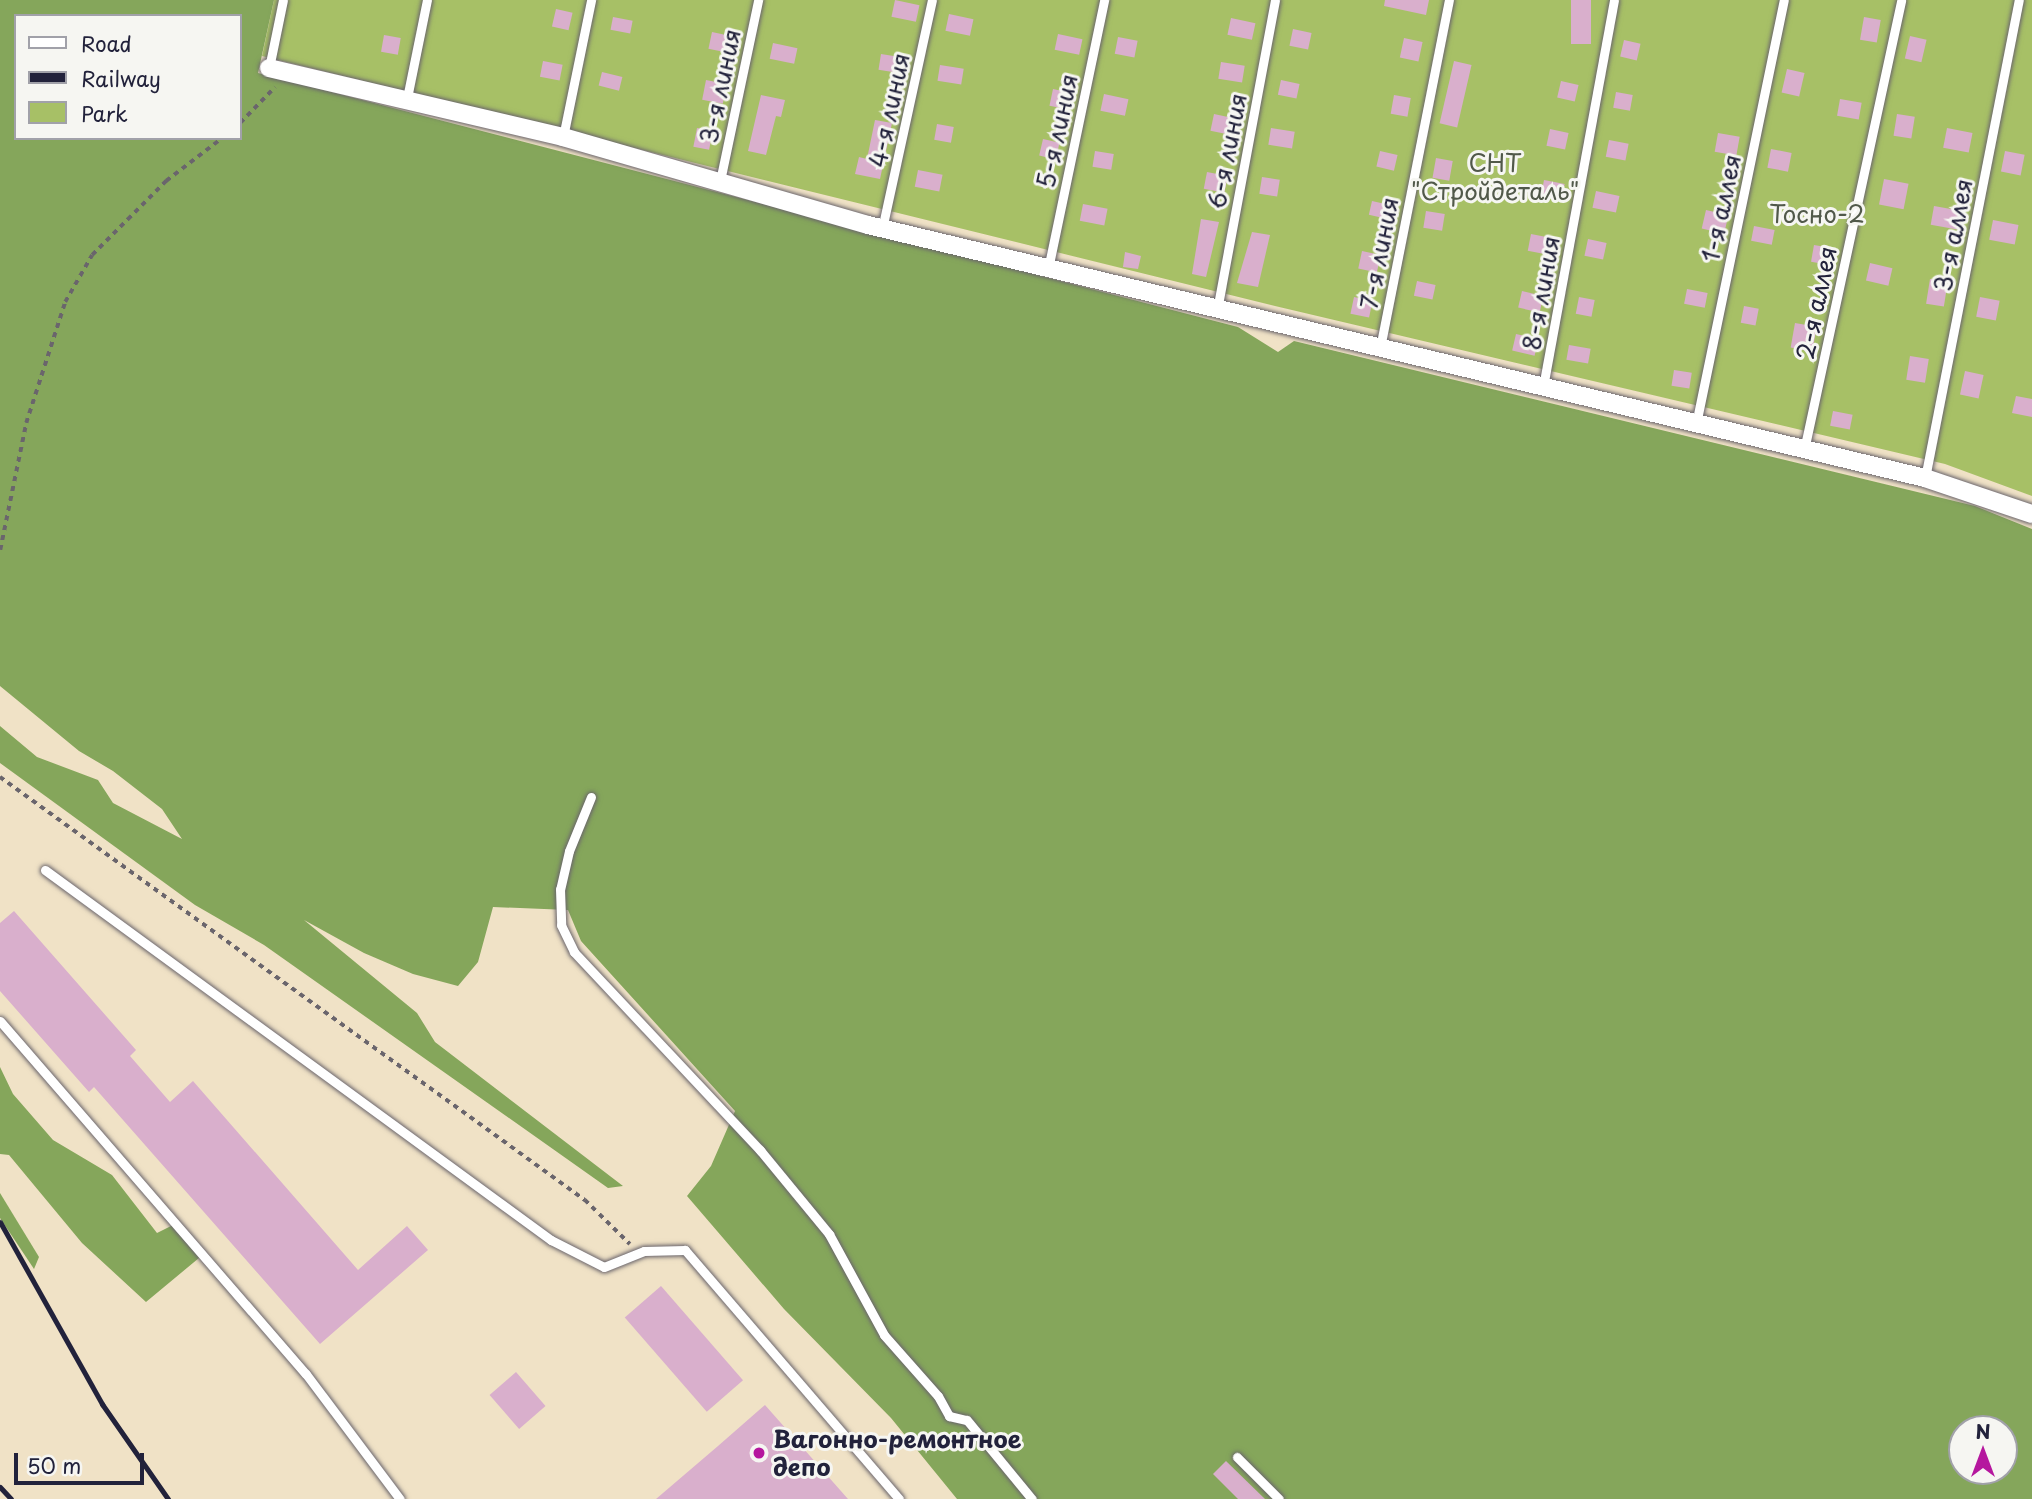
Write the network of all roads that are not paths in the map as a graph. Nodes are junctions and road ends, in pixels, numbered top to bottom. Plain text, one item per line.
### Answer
1 (283, 0) edge
2 (427, 0) edge
3 (591, 0) edge
4 (758, 0) edge
5 (932, 0) edge
6 (1104, 0) edge
7 (1275, 0) edge
8 (1449, 0) edge
9 (1615, 0) edge
10 (1784, 0) edge
11 (1900, 0) edge
12 (2019, 0) edge
13 (270, 68) joint
14 (407, 98) junction
15 (563, 137) junction
16 (720, 181) junction
17 (882, 229) junction
18 (1048, 269) junction
19 (1217, 310) junction
20 (1380, 348) junction
21 (1543, 387) junction
22 (1696, 424) junction
23 (1804, 450) junction
24 (1925, 478) junction
25 (2032, 514) edge
26 (591, 797) dead end
27 (45, 870) dead end
28 (0, 1021) edge
29 (1237, 1457) dead end
30 (400, 1499) edge
31 (899, 1499) edge
32 (1032, 1499) edge
33 (1279, 1499) edge

1 - 13 lane
2 - 14 lane
3 - 15 lane
4 - 16 lane, 3-я линия
5 - 17 lane, 4-я линия
6 - 18 lane, 5-я линия
7 - 19 lane, 6-я линия
8 - 20 lane, 7-я линия
9 - 21 lane, 8-я линия
10 - 22 lane, 1-я аллея
11 - 23 lane, 2-я аллея
12 - 24 lane, 3-я аллея
13 - 14 street
14 - 15 street
15 - 16 street
16 - 17 street
17 - 18 street
18 - 19 street
19 - 20 street
20 - 21 street
21 - 22 street
22 - 23 street
23 - 24 street
24 - 25 street
26 - 32 lane
27 - 31 lane
28 - 30 lane
29 - 33 lane

